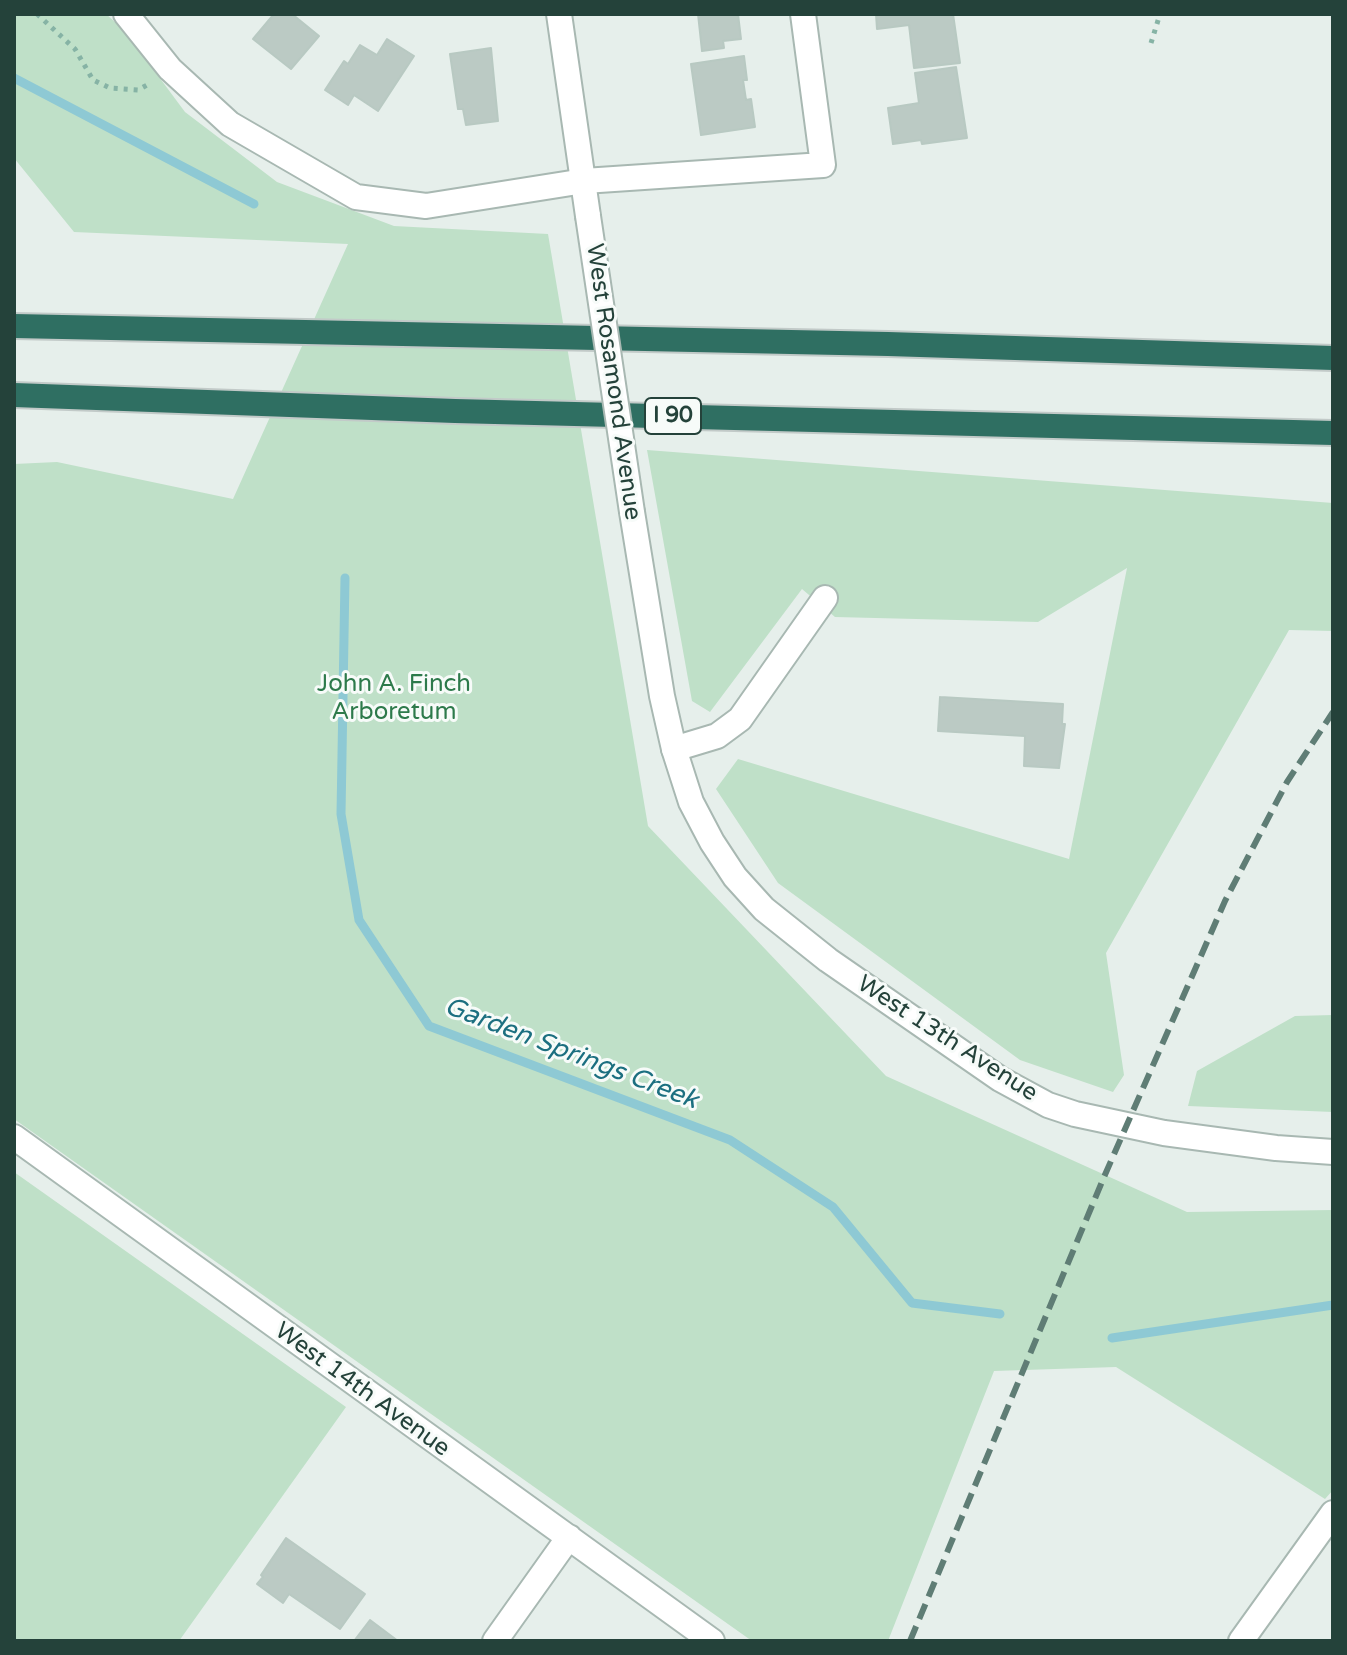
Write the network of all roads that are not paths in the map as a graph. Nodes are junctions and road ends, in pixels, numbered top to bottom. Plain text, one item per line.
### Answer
1 (126, 14) edge
2 (559, 14) edge
3 (803, 14) edge
4 (584, 181) junction
5 (14, 326) edge
6 (1333, 358) edge
7 (14, 395) edge
8 (1307, 431) junction
9 (1333, 433) edge
10 (1333, 441) edge
11 (825, 598) dead end
12 (674, 749) junction
13 (14, 1137) edge
14 (1333, 1152) edge
15 (1333, 1513) edge
16 (569, 1537) junction
17 (495, 1641) edge
18 (712, 1641) edge
19 (1241, 1641) edge

1 - 4 street
2 - 4 street, West Rosamond Avenue
3 - 4 street
4 - 12 street, West Rosamond Avenue, bridge
5 - 6 highway
7 - 8 highway, I 90
8 - 9 highway, I 90
8 - 10 highway
11 - 12 street
12 - 14 street, West 13th Avenue
13 - 16 street, West 14th Avenue
15 - 19 street
16 - 17 street
16 - 18 street, West 14th Avenue

